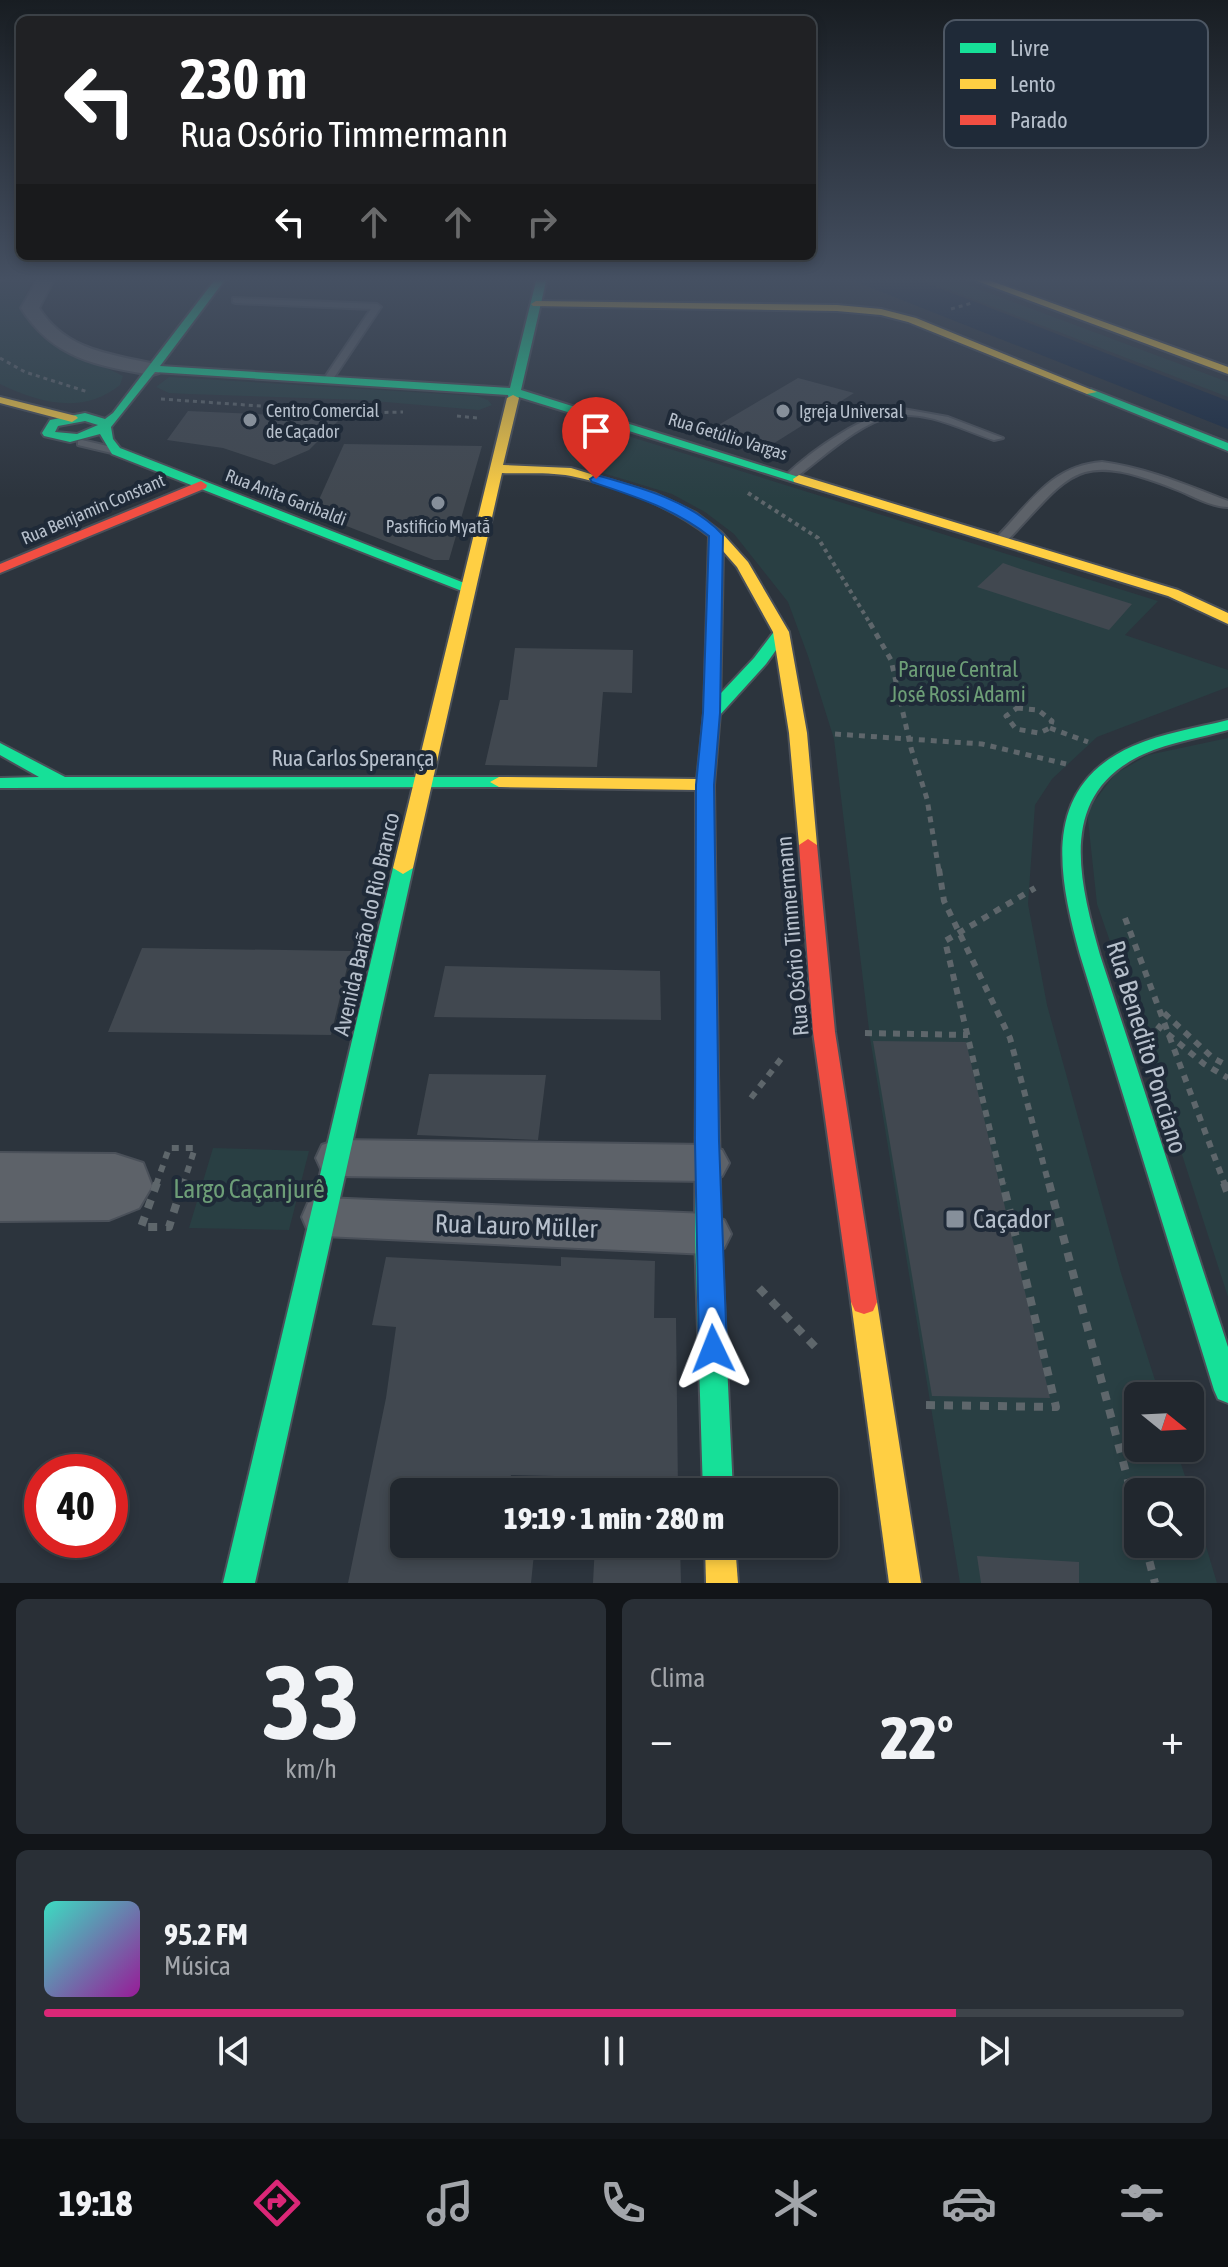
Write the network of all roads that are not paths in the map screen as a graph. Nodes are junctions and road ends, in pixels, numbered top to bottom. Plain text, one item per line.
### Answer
1 (80, 351) edge
2 (166, 351) edge
3 (348, 351) edge
4 (525, 351) edge
5 (989, 351) edge
6 (1173, 351) edge
7 (152, 369) junction
8 (1228, 371) edge
9 (328, 380) junction
10 (137, 389) junction
11 (516, 392) junction
12 (8, 403) edge
13 (74, 417) junction
14 (609, 421) junction
15 (105, 426) junction
16 (563, 428) dead end
17 (47, 430) junction
18 (998, 438) dead end
19 (82, 443) dead end
20 (1228, 447) edge
21 (116, 451) junction
22 (556, 455) dead end
23 (497, 469) junction
24 (571, 472) junction
25 (791, 476) junction
26 (201, 485) junction
27 (1225, 504) dead end
28 (716, 535) junction
29 (1002, 539) junction
30 (0, 569) edge
31 (467, 589) junction
32 (1173, 593) junction
33 (1228, 607) edge
34 (1228, 619) edge
35 (781, 632) junction
36 (1206, 712) dead end
37 (712, 713) junction
38 (1228, 725) edge
39 (1228, 732) edge
40 (1204, 734) junction
41 (1148, 746) junction
42 (0, 748) edge
43 (424, 781) junction
44 (0, 783) edge
45 (62, 783) junction
46 (705, 785) junction
47 (337, 1158) junction
48 (707, 1163) junction
49 (0, 1171) edge
50 (0, 1202) edge
51 (324, 1217) junction
52 (708, 1234) junction
53 (1228, 1390) edge
54 (717, 1478) edge
55 (721, 1558) edge
56 (239, 1583) edge
57 (722, 1583) edge
58 (905, 1583) edge

1 - 7 street
2 - 7 main road
3 - 9 lane
4 - 11 main road, Avenida Barão do Rio Branco
5 - 20 main road
6 - 8 main road
7 - 9 main road, Rua Getúlio Vargas
7 - 10 main road
9 - 11 main road, Rua Getúlio Vargas
10 - 13 main road
10 - 15 main road
11 - 14 main road, Rua Getúlio Vargas
11 - 23 main road, Avenida Barão do Rio Branco
12 - 13 main road
12 - 17 main road
13 - 15 main road
13 - 17 main road
14 - 16 main road
14 - 25 main road, Rua Getúlio Vargas
15 - 17 main road
15 - 21 main road
18 - 25 lane
19 - 21 lane
21 - 26 main road, Rua Anita Garibaldi
22 - 24 main road
23 - 24 main road, Rua Osório Timmermann
23 - 31 main road, Avenida Barão do Rio Branco
24 - 28 main road, Rua Osório Timmermann
25 - 29 main road, Rua Getúlio Vargas
26 - 30 main road, Rua Benjamin Constant
26 - 31 main road, Rua Anita Garibaldi
27 - 29 lane
28 - 35 main road, Rua Osório Timmermann
28 - 37 main road
29 - 32 main road, Rua Getúlio Vargas
31 - 43 main road, Avenida Barão do Rio Branco
32 - 33 main road
32 - 34 main road, Rua Getúlio Vargas
35 - 37 main road
35 - 58 main road, Rua Osório Timmermann
36 - 41 main road, Rua Benedito Ponciano
37 - 46 main road
38 - 40 main road, Rua Benedito Ponciano
39 - 40 main road
40 - 41 main road, Rua Benedito Ponciano
41 - 53 main road, Rua Benedito Ponciano
42 - 45 main road
43 - 45 main road, Rua Carlos Sperança
43 - 46 main road, Rua Carlos Sperança
43 - 47 main road, Avenida Barão do Rio Branco
44 - 45 main road, Rua Carlos Sperança
46 - 48 main road
47 - 48 street
47 - 51 main road, Avenida Barão do Rio Branco
48 - 52 main road
49 - 50 street
51 - 52 street, Rua Lauro Müller
51 - 56 main road, Avenida Barão do Rio Branco
52 - 54 main road
55 - 57 main road

